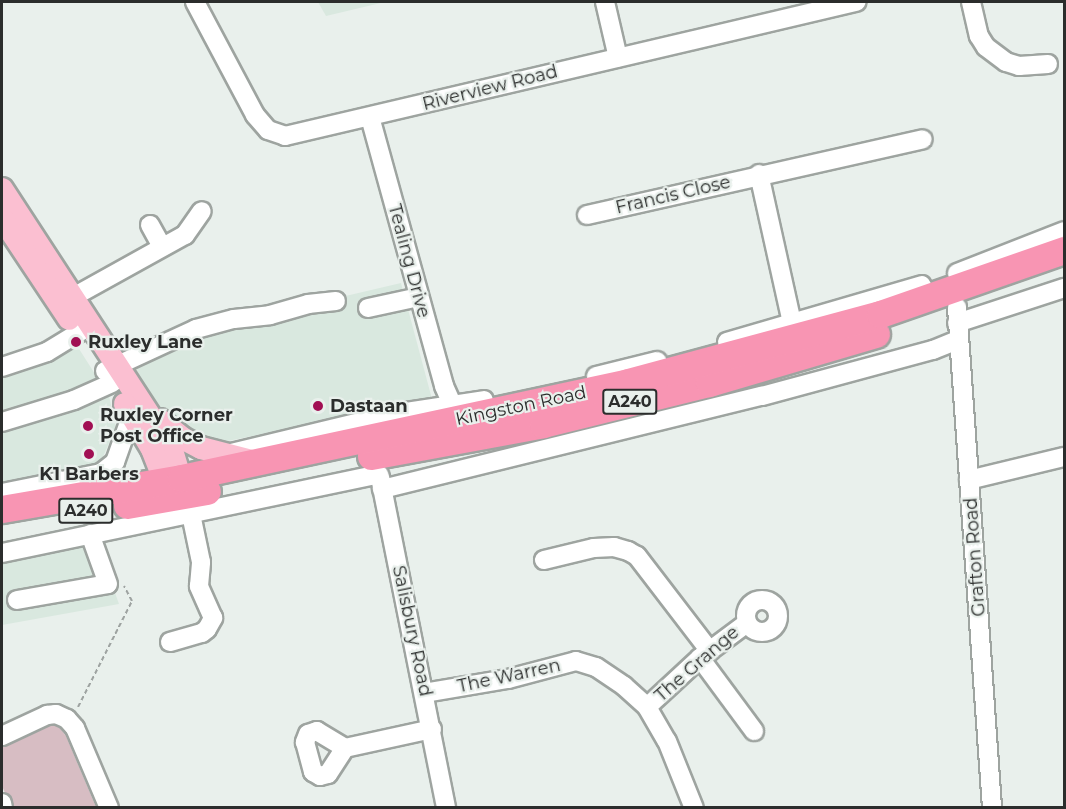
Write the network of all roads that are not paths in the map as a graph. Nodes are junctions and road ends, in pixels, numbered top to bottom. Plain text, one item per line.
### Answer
1 (195, 2) edge
2 (605, 2) edge
3 (856, 2) edge
4 (971, 2) edge
5 (790, 9) edge
6 (618, 58) junction
7 (1048, 64) dead end
8 (370, 117) junction
9 (923, 139) dead end
10 (759, 174) junction
11 (2, 189) edge
12 (202, 211) dead end
13 (587, 215) dead end
14 (2, 218) edge
15 (150, 225) dead end
16 (1065, 231) edge
17 (162, 247) junction
18 (1065, 250) edge
19 (1065, 270) edge
20 (1065, 288) edge
21 (73, 297) junction
22 (419, 297) junction
23 (336, 301) dead end
24 (368, 308) dead end
25 (792, 323) junction
26 (957, 323) junction
27 (85, 329) junction
28 (2, 367) edge
29 (112, 373) junction
30 (452, 404) junction
31 (138, 411) junction
32 (2, 422) edge
33 (225, 454) junction
34 (1065, 457) edge
35 (256, 462) junction
36 (379, 473) junction
37 (969, 480) junction
38 (2, 493) edge
39 (179, 493) junction
40 (2, 509) edge
41 (2, 526) edge
42 (90, 534) junction
43 (2, 553) edge
44 (544, 560) dead end
45 (17, 600) dead end
46 (747, 623) dead end
47 (170, 642) dead end
48 (705, 655) junction
49 (424, 693) junction
50 (647, 707) junction
51 (432, 729) junction
52 (754, 731) dead end
53 (2, 736) edge
54 (345, 748) dead end
55 (109, 807) edge
56 (446, 807) edge
57 (694, 807) edge
58 (992, 807) edge

1 - 8 street, Riverview Road
2 - 6 street
3 - 5 street, Riverview Road
4 - 7 street
5 - 6 street, Riverview Road
6 - 8 street, Riverview Road
8 - 22 street, Tealing Drive
9 - 10 street, Francis Close
10 - 13 street, Francis Close
10 - 25 street
11 - 21 main road
12 - 17 street
14 - 27 main road
15 - 17 street
16 - 25 street, Kingston Road
17 - 21 street
18 - 35 highway, Kingston Road / A240
19 - 26 highway, Kingston Road / A240
20 - 26 street
21 - 27 main road
22 - 24 street
22 - 30 street, Tealing Drive
23 - 29 street
25 - 30 street, Kingston Road
26 - 36 highway, Kingston Road / A240
26 - 37 street, Grafton Road
27 - 28 street
27 - 29 main road
29 - 31 main road
29 - 32 street
30 - 33 street, Kingston Road
31 - 33 main road
31 - 38 street
31 - 39 main road
33 - 35 main road
34 - 37 street
35 - 39 highway, Kingston Road / A240
36 - 39 highway, Kingston Road / A240
36 - 49 street, Salisbury Road
37 - 58 street, Grafton Road
39 - 40 highway, Kingston Road / A240
39 - 41 highway, Kingston Road / A240
39 - 42 street
39 - 47 street
42 - 43 street
42 - 45 street
44 - 48 street
46 - 48 street, The Grange
48 - 50 street, The Grange
48 - 52 street
49 - 50 street, The Warren
49 - 51 street, Salisbury Road
50 - 57 street, The Warren
51 - 54 street
51 - 56 street, Salisbury Road
53 - 55 street

